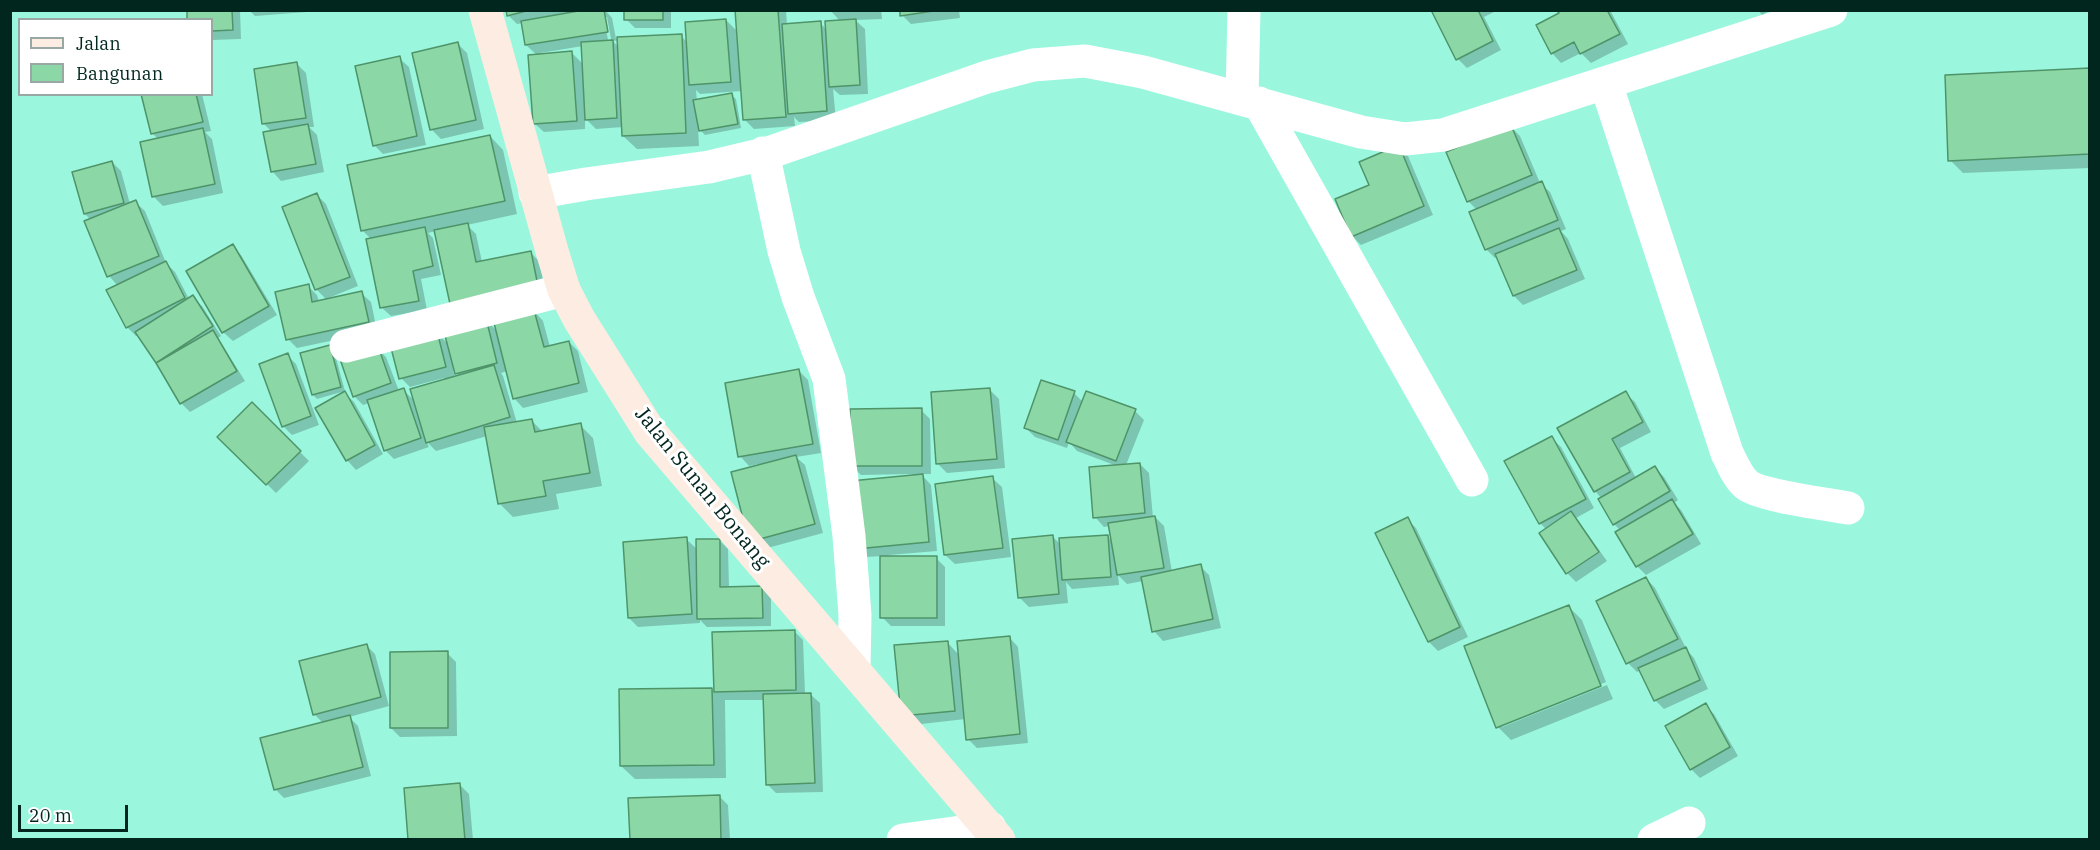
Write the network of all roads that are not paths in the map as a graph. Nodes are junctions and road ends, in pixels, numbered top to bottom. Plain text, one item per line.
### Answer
1 (485, 10) edge
2 (1244, 10) edge
3 (1831, 10) edge
4 (1606, 84) junction
5 (1251, 101) junction
6 (763, 153) junction
7 (535, 193) junction
8 (564, 290) junction
9 (346, 346) dead end
10 (1472, 480) dead end
11 (1848, 508) dead end
12 (855, 670) junction
13 (1689, 823) dead end
14 (995, 834) edge
15 (903, 840) edge
16 (1654, 840) edge

1 - 7 street, Jalan Sunan Bonang
2 - 5 street
3 - 4 street
4 - 5 street
4 - 11 street
5 - 6 street
5 - 10 street
6 - 7 street
6 - 12 street
7 - 8 street, Jalan Sunan Bonang
8 - 9 street
8 - 12 street, Jalan Sunan Bonang
12 - 14 street, Jalan Sunan Bonang
13 - 16 street
14 - 15 street

